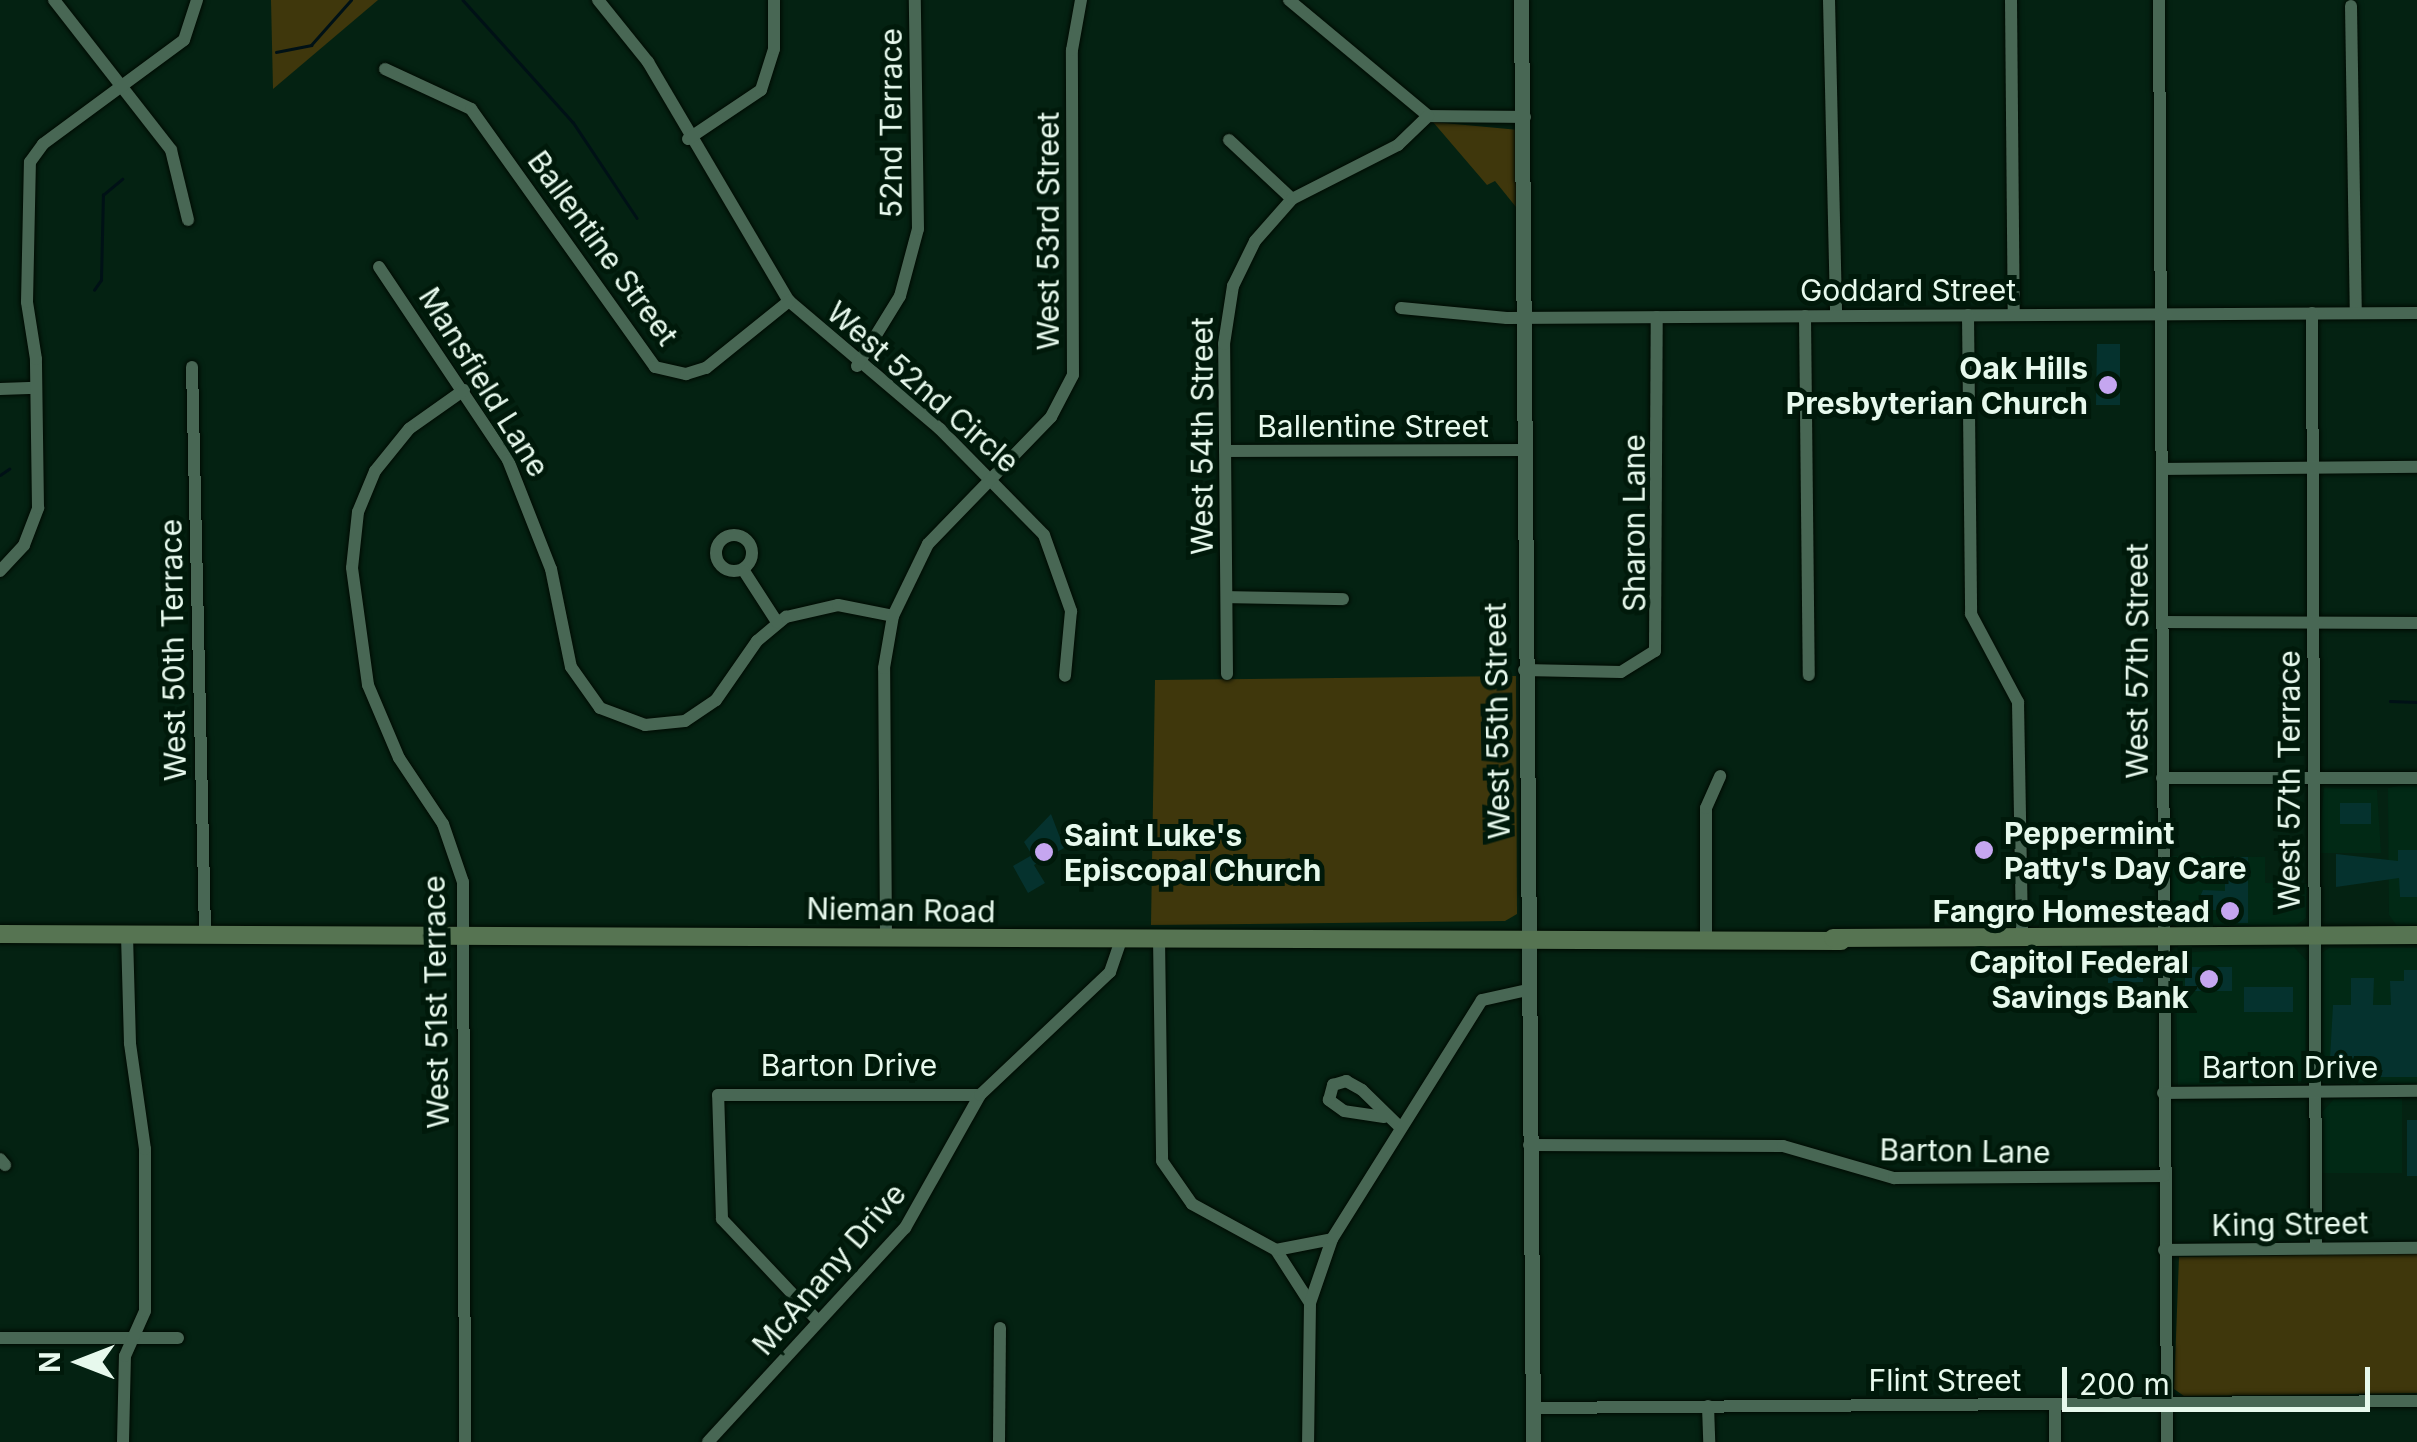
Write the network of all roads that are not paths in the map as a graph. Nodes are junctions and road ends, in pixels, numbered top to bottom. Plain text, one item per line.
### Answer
1 (54, 0) edge
2 (197, 0) edge
3 (598, 0) edge
4 (774, 0) edge
5 (915, 0) edge
6 (1081, 0) edge
7 (1289, 0) edge
8 (1521, 0) edge
9 (1829, 0) edge
10 (2011, 0) edge
11 (2158, 0) edge
12 (2352, 6) dead end
13 (385, 68) dead end
14 (125, 84) junction
15 (1428, 116) junction
16 (1524, 116) junction
17 (688, 139) junction
18 (1229, 140) dead end
19 (1292, 199) junction
20 (188, 220) dead end
21 (379, 267) dead end
22 (788, 301) junction
23 (1401, 308) dead end
24 (2356, 312) junction
25 (2312, 313) junction
26 (2417, 313) edge
27 (2014, 314) junction
28 (2160, 314) junction
29 (1836, 315) junction
30 (1968, 315) junction
31 (1657, 316) junction
32 (1805, 316) junction
33 (1520, 317) junction
34 (858, 366) junction
35 (192, 367) dead end
36 (36, 388) junction
37 (0, 389) edge
38 (464, 390) junction
39 (1520, 450) junction
40 (1226, 451) junction
41 (2417, 467) edge
42 (2312, 468) junction
43 (2162, 469) junction
44 (991, 477) junction
45 (0, 570) edge
46 (744, 572) dead end
47 (1227, 597) junction
48 (1342, 599) dead end
49 (892, 616) junction
50 (777, 622) junction
51 (2163, 622) junction
52 (2417, 623) edge
53 (2314, 624) junction
54 (1524, 670) junction
55 (1227, 674) dead end
56 (1808, 675) dead end
57 (1065, 676) dead end
58 (1720, 776) dead end
59 (2314, 777) junction
60 (2162, 778) junction
61 (2417, 778) edge
62 (204, 932) junction
63 (0, 934) edge
64 (128, 934) junction
65 (462, 935) junction
66 (2314, 935) junction
67 (2417, 935) edge
68 (2162, 936) junction
69 (886, 937) junction
70 (1122, 938) junction
71 (1158, 938) junction
72 (2022, 938) junction
73 (1706, 940) junction
74 (1528, 941) junction
75 (1527, 990) junction
76 (2417, 1091) edge
77 (2316, 1092) junction
78 (2163, 1093) junction
79 (980, 1095) junction
80 (1384, 1117) dead end
81 (1401, 1128) junction
82 (1529, 1145) junction
83 (2164, 1176) junction
84 (1332, 1239) junction
85 (2316, 1248) junction
86 (2417, 1248) edge
87 (1276, 1250) junction
88 (2164, 1250) junction
89 (1310, 1303) junction
90 (818, 1320) junction
91 (1000, 1328) dead end
92 (0, 1338) edge
93 (131, 1338) junction
94 (178, 1338) dead end
95 (2417, 1402) edge
96 (2055, 1404) junction
97 (2165, 1404) junction
98 (1708, 1406) junction
99 (1533, 1408) junction
100 (123, 1442) edge
101 (465, 1442) edge
102 (708, 1442) edge
103 (1000, 1442) edge
104 (1308, 1442) edge
105 (1533, 1442) edge
106 (1709, 1442) edge
107 (2055, 1442) edge
108 (2168, 1442) edge

1 - 14 street
2 - 14 street
3 - 17 street, West 52nd Circle
4 - 17 street
5 - 34 street, 52nd Terrace
6 - 44 street, West 53rd Street
7 - 15 street
8 - 16 street, West 55th Street
9 - 29 street
10 - 27 street
11 - 28 street, West 57th Street
12 - 24 street
13 - 22 street, Ballentine Street
14 - 20 street
14 - 36 street
15 - 16 street
15 - 19 street, West 54th Street
16 - 33 street, West 55th Street
17 - 22 street, West 52nd Circle
18 - 19 street
19 - 40 street, West 54th Street
21 - 38 street, Mansfield Lane
22 - 34 street, West 52nd Circle
23 - 33 street, Goddard Street
24 - 25 street, Goddard Street
24 - 26 street, Goddard Street
25 - 28 street, Goddard Street
25 - 42 street, West 57th Terrace
27 - 28 street, Goddard Street
27 - 30 street, Goddard Street
28 - 43 street, West 57th Street
29 - 30 street, Goddard Street
29 - 32 street, Goddard Street
30 - 72 street
31 - 32 street, Goddard Street
31 - 33 street, Goddard Street
31 - 54 street, Sharon Lane
32 - 56 street
33 - 39 street, West 55th Street
34 - 44 street, West 52nd Circle
35 - 62 street, West 50th Terrace
36 - 37 street
36 - 45 street
38 - 50 street, Mansfield Lane
38 - 65 street, West 51st Terrace
39 - 40 street, Ballentine Street
39 - 54 street, West 55th Street
40 - 47 street, West 54th Street
41 - 42 street
42 - 43 street
42 - 53 street, West 57th Terrace
43 - 51 street, West 57th Street
44 - 49 street, West 53rd Street
44 - 57 street, West 52nd Circle
46 - 50 street
47 - 48 street
47 - 55 street, West 54th Street
49 - 50 street
49 - 69 street, West 53rd Street
51 - 53 street
51 - 60 street, West 57th Street
52 - 53 street
53 - 59 street, West 57th Terrace
54 - 74 street, West 55th Street
58 - 73 street
59 - 60 street
59 - 61 street
59 - 66 street, West 57th Terrace
60 - 68 street, West 57th Street
62 - 64 main road, Nieman Road
62 - 65 main road, Nieman Road
63 - 64 main road, Nieman Road
64 - 93 street
65 - 69 main road, Nieman Road
65 - 101 street, West 51st Terrace
66 - 67 main road, Nieman Road
66 - 68 main road, Nieman Road
66 - 77 street, West 57th Terrace
68 - 72 main road, Nieman Road
68 - 78 street, West 57th Street
69 - 70 main road, Nieman Road
70 - 71 main road, Nieman Road
70 - 79 street, McAnany Drive
71 - 74 main road, Nieman Road
71 - 87 street
72 - 73 main road, Nieman Road
73 - 74 main road, Nieman Road
74 - 75 street, West 55th Street
75 - 81 street
75 - 82 street, West 55th Street
76 - 77 street, Barton Drive
77 - 78 street, Barton Drive
77 - 85 street, West 57th Terrace
78 - 83 street, West 57th Street
79 - 90 street, McAnany Drive
79 - 90 street, Barton Drive
80 - 81 street
81 - 84 street
82 - 83 street, Barton Lane
82 - 99 street, West 55th Street
83 - 88 street, West 57th Street
84 - 87 street
84 - 89 street
85 - 86 street, King Street
85 - 88 street, King Street
87 - 89 street
88 - 97 street, West 57th Street
89 - 104 street
90 - 102 street, McAnany Drive
91 - 103 street
92 - 93 street
93 - 94 street
93 - 100 street
95 - 97 street, Flint Street
96 - 97 street, Flint Street
96 - 98 street, Flint Street
96 - 107 street
97 - 108 street, West 57th Street
98 - 99 street, Flint Street
98 - 106 street
99 - 105 street, West 55th Street

